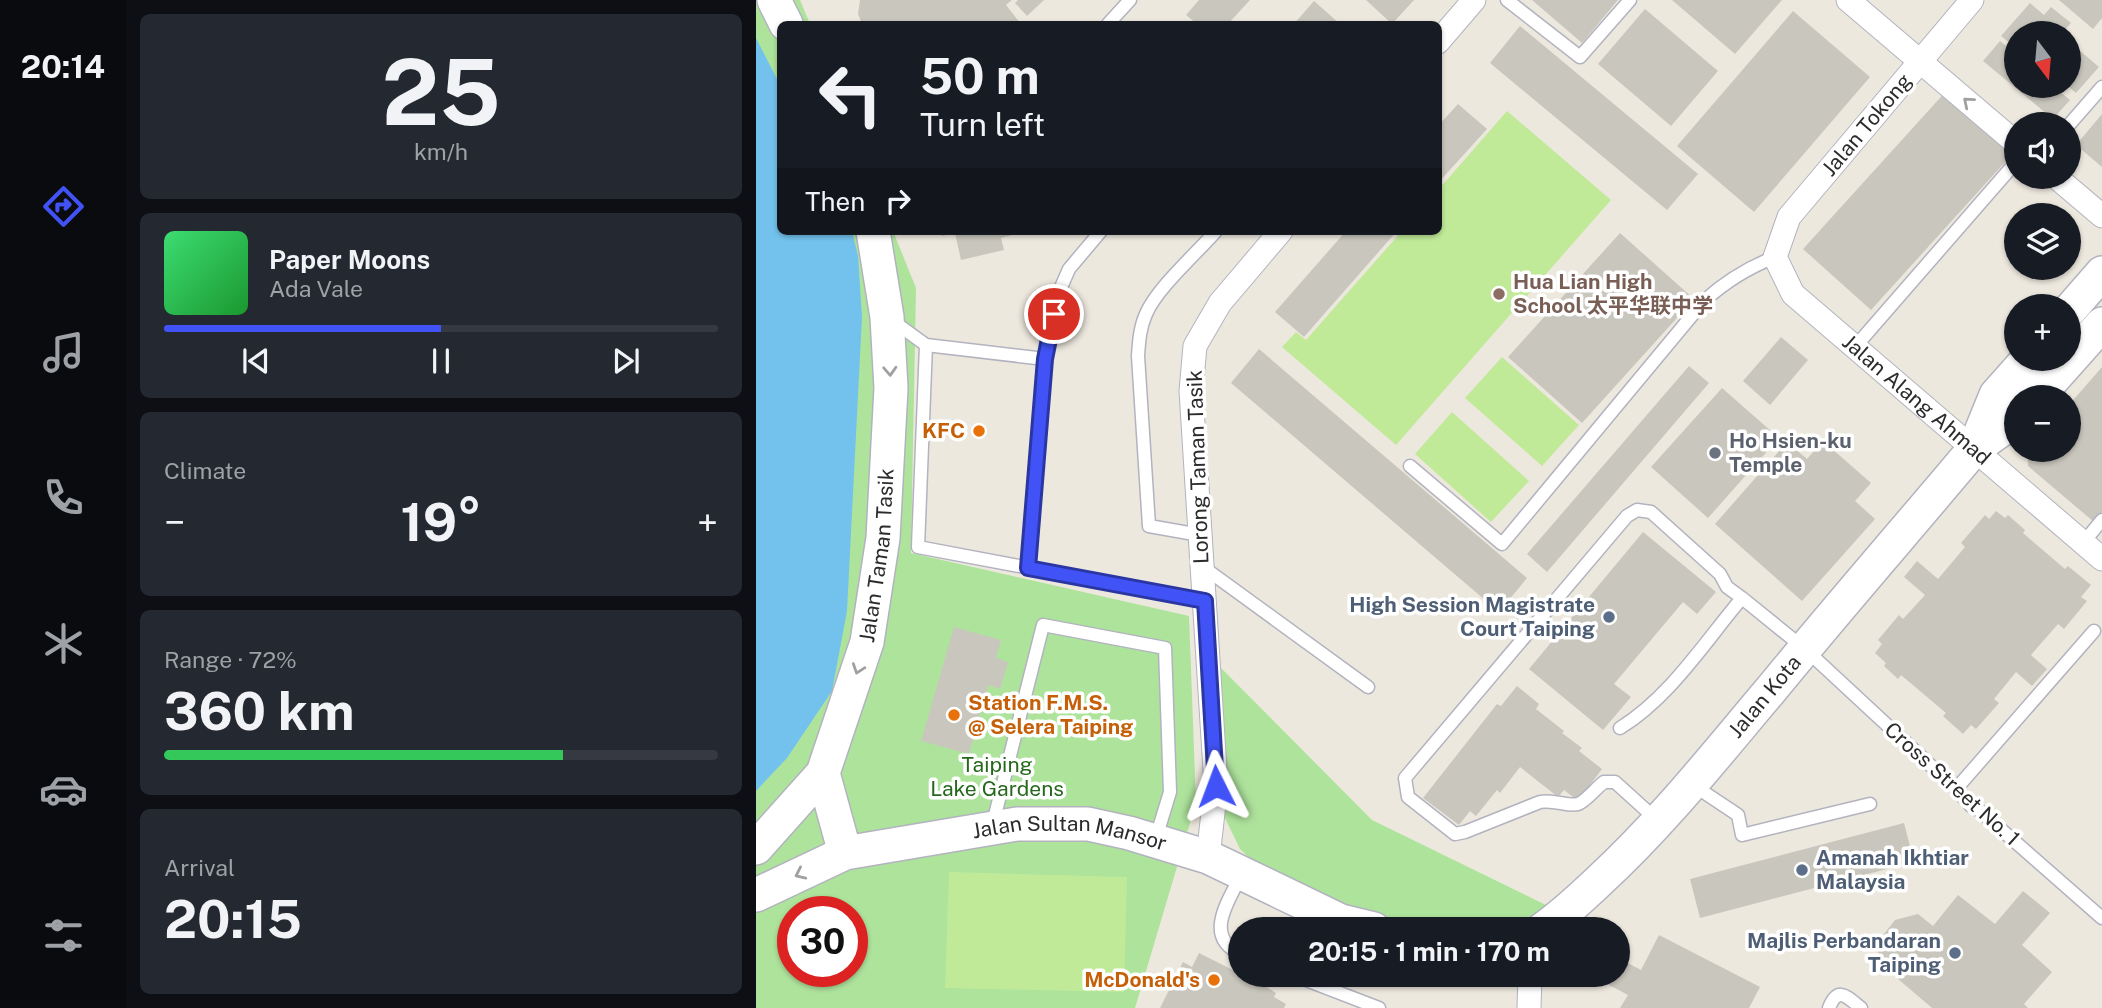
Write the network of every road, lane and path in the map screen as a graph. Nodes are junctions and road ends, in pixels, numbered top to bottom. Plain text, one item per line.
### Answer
1 (774, 0) edge
2 (1130, 0) edge
3 (1474, 0) edge
4 (1507, 0) edge
5 (1630, 0) edge
6 (1848, 0) edge
7 (1972, 0) edge
8 (784, 21) edge
9 (1111, 21) edge
10 (1442, 38) edge
11 (1920, 61) junction
12 (2102, 87) edge
13 (2080, 112) edge
14 (2004, 133) edge
15 (2004, 176) edge
16 (2070, 189) edge
17 (2102, 216) edge
18 (874, 235) edge
19 (1098, 235) edge
20 (1212, 235) edge
21 (1278, 235) edge
22 (1775, 257) junction
23 (2102, 273) edge
24 (2081, 297) edge
25 (887, 317) junction
26 (2102, 324) edge
27 (926, 345) junction
28 (1855, 347) junction
29 (1045, 359) junction
30 (2018, 371) edge
31 (2047, 385) edge
32 (2004, 428) edge
33 (1974, 449) junction
34 (1409, 466) dead end
35 (2102, 520) edge
36 (1200, 535) junction
37 (2083, 543) junction
38 (2102, 559) edge
39 (1202, 567) junction
40 (1028, 568) junction
41 (1742, 598) junction
42 (1205, 601) junction
43 (2094, 631) dead end
44 (1805, 649) junction
45 (1368, 687) dead end
46 (1620, 729) dead end
47 (823, 773) junction
48 (1693, 785) junction
49 (1956, 789) junction
50 (1870, 804) dead end
51 (1659, 822) junction
52 (992, 828) junction
53 (1155, 841) junction
54 (756, 848) edge
55 (845, 853) junction
56 (1208, 857) junction
57 (1242, 872) junction
58 (756, 895) edge
59 (1333, 917) edge
60 (1560, 917) edge
61 (2102, 918) edge
62 (1228, 944) edge
63 (1324, 987) edge
64 (1530, 987) edge
65 (1379, 1008) edge
66 (1529, 1008) edge
67 (1829, 1008) edge
68 (1861, 1008) edge

1 - 8 main road
2 - 9 lane
3 - 10 street
4 - 5 lane
6 - 11 street
7 - 11 street, Jalan Tokong
14 -> 11 street
11 - 22 street, Jalan Tokong
12 - 13 lane
15 - 28 lane
16 - 17 street
18 - 25 main road, Jalan Taman Tasik
19 - 29 lane
20 - 36 lane
21 - 36 street, Lorong Taman Tasik
22 - 28 street, Jalan Alang Ahmad
22 - 34 lane
23 - 24 main road
25 - 27 lane
25 -> 47 main road, Jalan Taman Tasik
26 - 31 main road
27 - 29 lane
27 - 40 lane
28 - 33 street, Jalan Alang Ahmad
29 - 40 lane
30 - 33 main road, Jalan Kota
32 - 33 main road, Jalan Kota
33 - 37 street, Jalan Alang Ahmad
33 - 44 main road, Jalan Kota
35 - 37 lane
36 - 39 street, Lorong Taman Tasik
37 - 38 street, Jalan Alang Ahmad
39 - 42 street, Lorong Taman Tasik
39 - 45 lane
40 - 42 lane
41 - 44 lane, Cross Street No. 1
41 - 46 lane
41 - 51 lane, Cross Street No. 1
42 - 56 street, Lorong Taman Tasik
43 - 49 lane
44 - 48 main road, Jalan Kota
44 - 49 lane, Cross Street No. 1
47 - 54 main road, Jalan Taman Tasik
47 - 55 main road
48 - 50 lane
48 - 51 main road, Jalan Kota
49 - 61 lane, Cross Street No. 1
51 - 60 main road, Jalan Kota
52 - 53 main road, Jalan Sultan Mansor
52 - 53 lane
52 - 55 main road, Jalan Sultan Mansor
53 - 56 main road, Jalan Sultan Mansor
55 -> 58 main road, Jalan Sultan Mansor
56 - 57 main road, Jalan Sultan Mansor
57 - 59 main road, Jalan Sultan Mansor
57 - 62 lane
63 - 65 lane
64 - 66 street
67 - 68 lane

